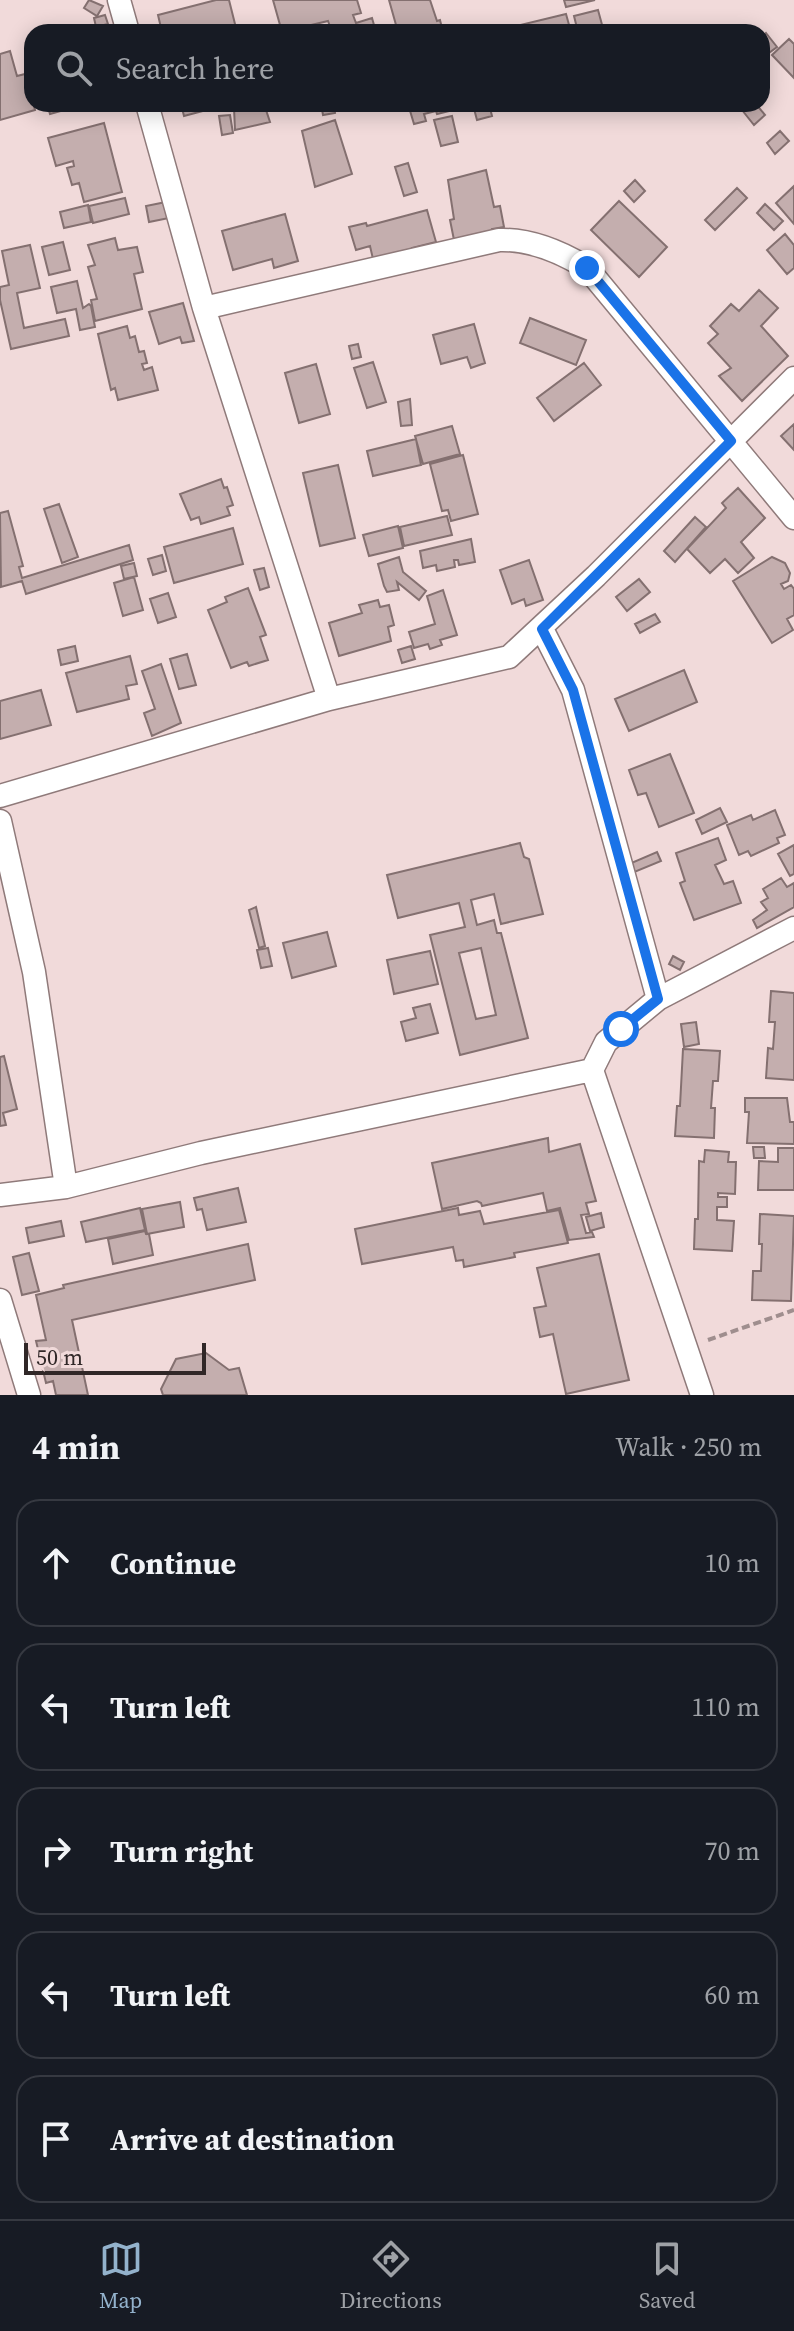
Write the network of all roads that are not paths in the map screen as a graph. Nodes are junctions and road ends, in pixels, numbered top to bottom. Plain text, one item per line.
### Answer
1 (119, 0) edge
2 (126, 24) edge
3 (149, 112) edge
4 (204, 308) junction
5 (794, 378) edge
6 (731, 441) junction
7 (794, 518) edge
8 (542, 629) junction
9 (329, 699) junction
10 (0, 796) edge
11 (0, 821) edge
12 (794, 928) edge
13 (658, 999) junction
14 (592, 1070) junction
15 (66, 1187) junction
16 (0, 1195) edge
17 (0, 1300) edge
18 (29, 1395) edge
19 (702, 1395) edge

1 - 2 street
3 - 4 street
4 - 6 street
4 - 9 street
5 - 6 street
6 - 7 street
6 - 8 street
8 - 9 street
8 - 13 street
9 - 10 street
11 - 15 street
12 - 13 street
13 - 14 street
14 - 15 street
14 - 19 street
15 - 16 street
17 - 18 street

